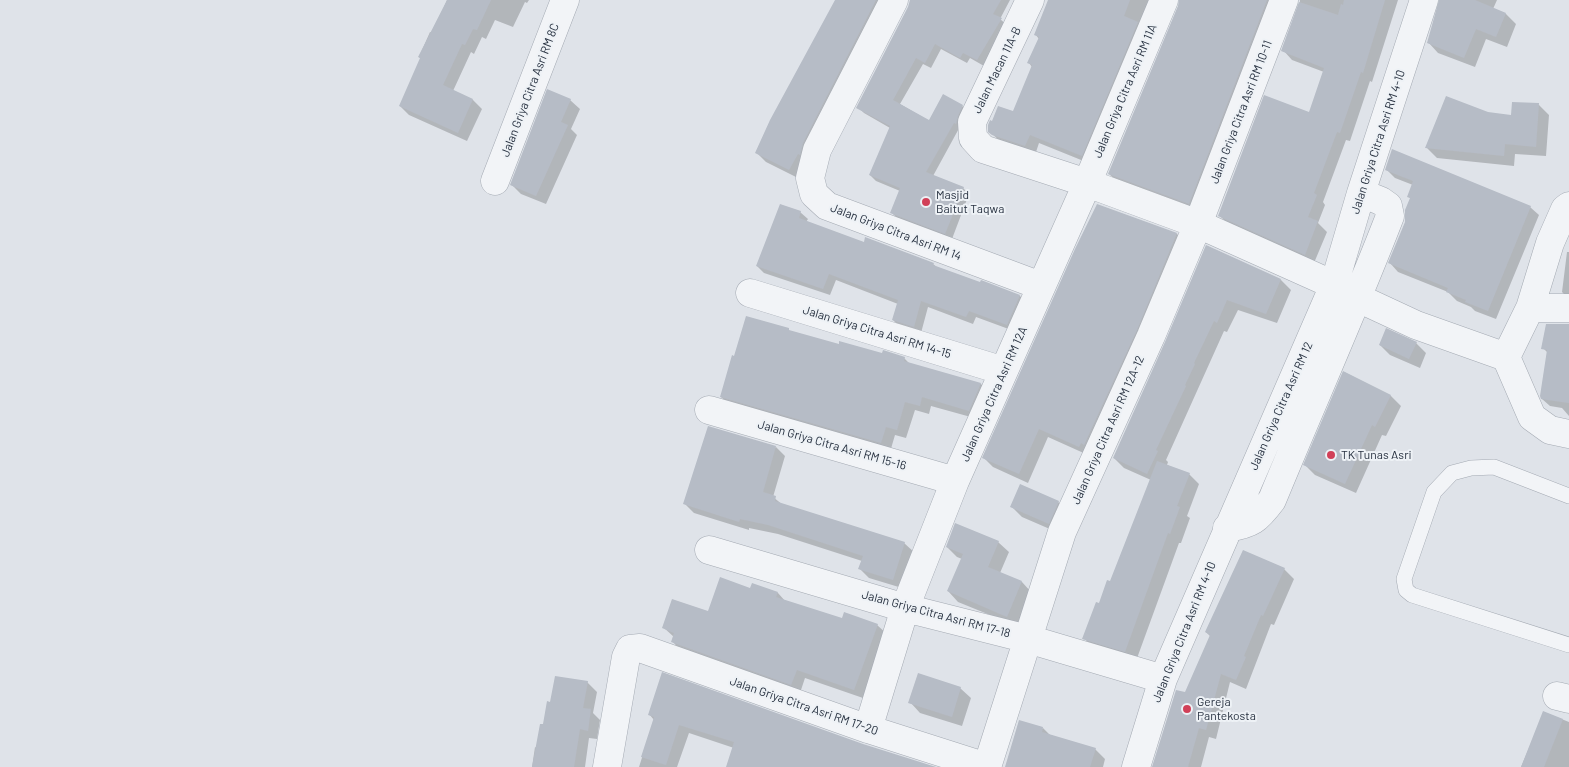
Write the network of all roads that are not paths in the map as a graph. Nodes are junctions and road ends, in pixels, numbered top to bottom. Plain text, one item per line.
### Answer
1 (566, 0) edge
2 (894, 0) edge
3 (1030, 0) edge
4 (1164, 0) edge
5 (1284, 0) edge
6 (1424, 0) edge
7 (495, 181) dead end
8 (1087, 183) junction
9 (1361, 193) junction
10 (1569, 206) edge
11 (1198, 224) junction
12 (1334, 285) junction
13 (1041, 286) junction
14 (750, 293) dead end
15 (1358, 298) junction
16 (1530, 308) junction
17 (1569, 308) edge
18 (1506, 357) junction
19 (1004, 371) junction
20 (709, 410) dead end
21 (1569, 434) edge
22 (955, 481) junction
23 (1569, 496) edge
24 (1228, 528) junction
25 (709, 550) dead end
26 (905, 608) junction
27 (1028, 639) junction
28 (1569, 645) edge
29 (1163, 679) junction
30 (868, 729) junction
31 (608, 767) edge
32 (987, 767) edge
33 (1136, 767) edge

1 - 7 street, Jalan Griya Citra Asri RM 8C
2 - 13 street, Jalan Griya Citra Asri RM 14
3 - 8 street, Jalan Macan 11A-B
4 - 8 street, Jalan Griya Citra Asri RM 11A
5 - 11 street, Jalan Griya Citra Asri RM 10-11
6 - 9 street, Jalan Griya Citra Asri RM 4-10
8 - 11 street, Jalan Macan 11A-B
8 - 13 street, Jalan Griya Citra Asri RM 12A
9 - 12 street, Jalan Griya Citra Asri RM 4-10
9 - 15 street
10 - 16 street
11 - 12 street, Jalan Macan 11A-B
11 - 27 street, Jalan Griya Citra Asri RM 12A-12
12 - 15 street, Jalan Macan 11A-B
12 - 24 street, Jalan Griya Citra Asri RM 12
13 - 19 street, Jalan Griya Citra Asri RM 12A
14 - 19 street, Jalan Griya Citra Asri RM 14-15
15 - 18 street, Jalan Macan 11A-B
15 - 24 street
16 - 17 street
16 - 18 street
18 - 21 street
19 - 22 street, Jalan Griya Citra Asri RM 12A
20 - 22 street, Jalan Griya Citra Asri RM 15-16
22 - 26 street, Jalan Griya Citra Asri RM 12A
23 - 28 lane
24 - 29 street, Jalan Griya Citra Asri RM 4-10
25 - 26 street, Jalan Griya Citra Asri RM 17-18
26 - 27 street, Jalan Griya Citra Asri RM 17-18
26 - 30 street, Jalan Griya Citra Asri RM 12A
27 - 29 street, Jalan Griya Citra Asri RM 17-18
27 - 32 street, Jalan Griya Citra Asri RM 12A-12
29 - 33 street, Jalan Griya Citra Asri RM 4-10
30 - 31 street, Jalan Griya Citra Asri RM 17-20
30 - 32 street, Jalan Griya Citra Asri RM 17-20

